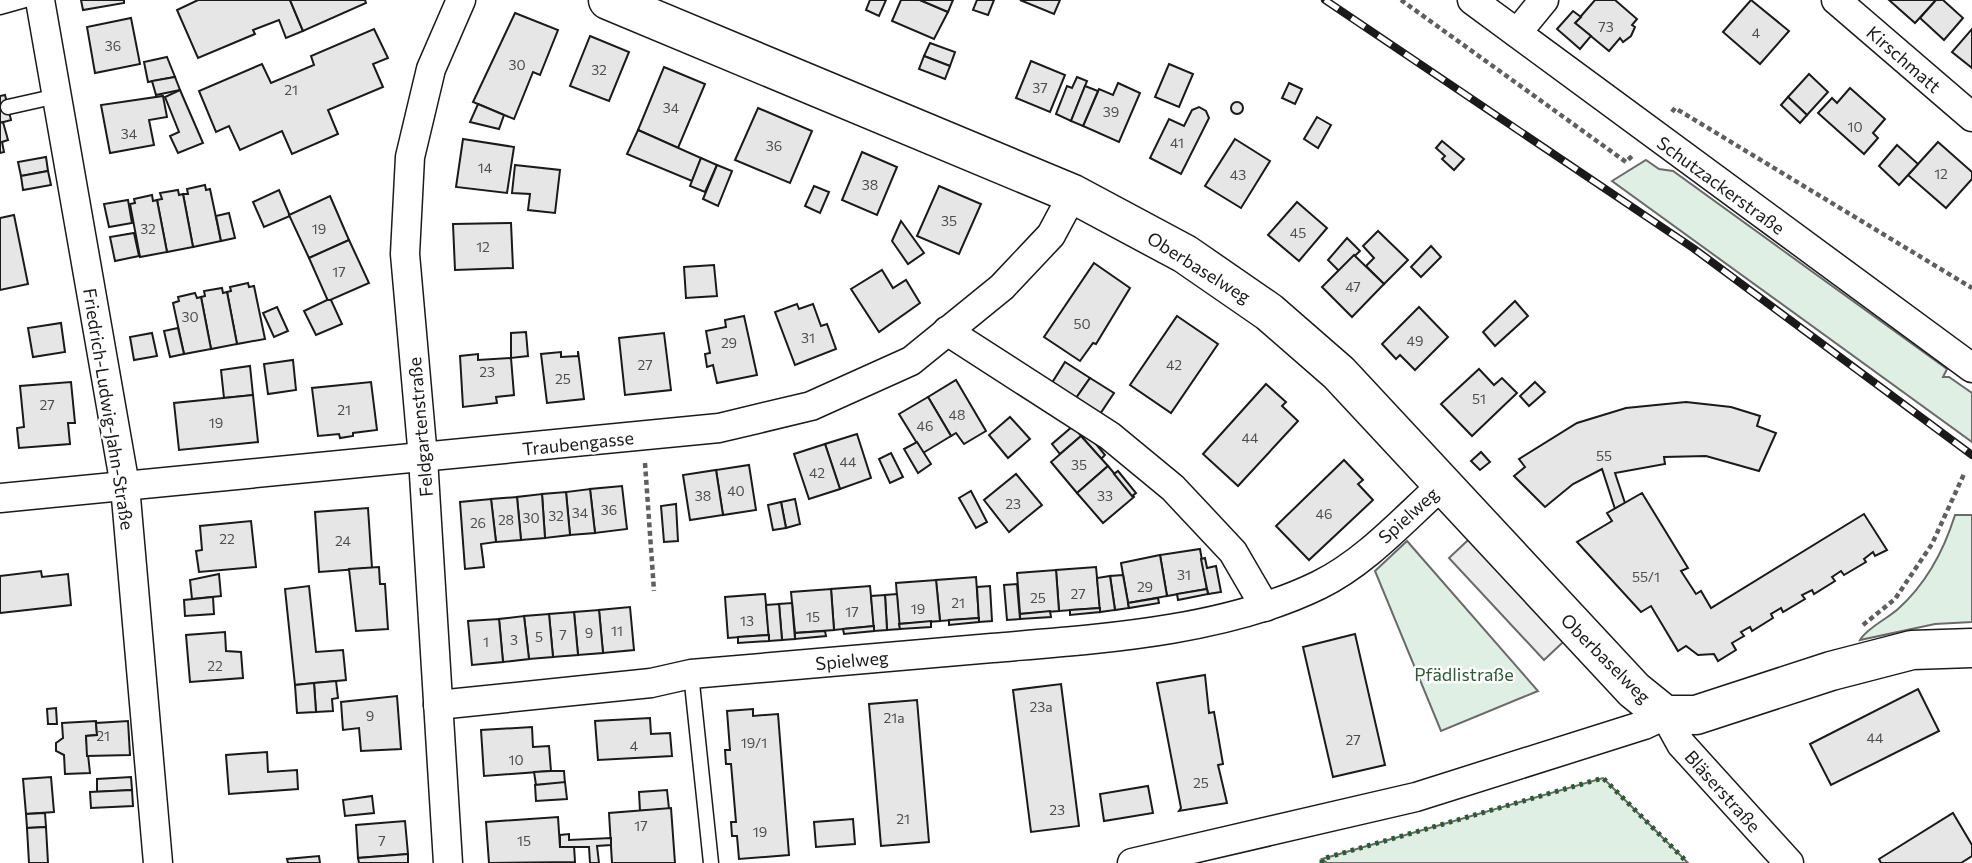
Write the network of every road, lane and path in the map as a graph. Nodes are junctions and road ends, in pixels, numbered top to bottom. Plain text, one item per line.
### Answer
1 (25, 0) edge
2 (40, 0) edge
3 (461, 0) edge
4 (608, 0) edge
5 (1401, 0) edge
6 (1472, 0) edge
7 (1544, 0) edge
8 (1836, 0) edge
9 (0, 6) edge
10 (1517, 33) junction
11 (57, 96) junction
12 (8, 107) dead end
13 (1972, 117) edge
14 (1653, 134) junction
15 (1073, 194) junction
16 (1972, 288) edge
17 (947, 331) junction
18 (1972, 368) edge
19 (643, 437) junction
20 (423, 458) junction
21 (1964, 474) dead end
22 (1442, 485) junction
23 (125, 486) junction
24 (0, 498) edge
25 (654, 591) dead end
26 (1265, 607) junction
27 (1972, 648) edge
28 (1831, 671) junction
29 (691, 674) junction
30 (438, 705) junction
31 (1665, 715) junction
32 (158, 863) edge
33 (448, 863) edge
34 (711, 863) edge
35 (1132, 863) edge
36 (1789, 863) edge

1 - 9 lane
2 - 11 street, Friedrich-Ludwig-Jahn-Straße
3 - 20 street, Feldgartenstraße
4 - 15 street, Oberbaselweg
5 - 14 path
6 - 10 street, Schutzackerstraße
7 - 10 street
8 - 13 street, Kirschmatt
10 - 14 street, Schutzackerstraße
11 - 12 lane
11 - 23 street, Friedrich-Ludwig-Jahn-Straße
14 - 16 path
14 - 18 street, Schutzackerstraße
15 - 17 street, Traubengasse
15 - 22 street, Oberbaselweg
17 - 19 street, Traubengasse
17 - 26 street
19 - 20 street, Traubengasse
19 - 25 path
20 - 23 street, Traubengasse
20 - 30 street, Feldgartenstraße
21 - 28 path
22 - 26 street, Spielweg
22 - 31 street, Oberbaselweg
23 - 24 street, Traubengasse
23 - 32 street, Friedrich-Ludwig-Jahn-Straße
26 - 29 street, Spielweg
27 - 28 street
28 - 31 street
29 - 30 street, Spielweg
29 - 34 lane
30 - 33 street, Feldgartenstraße
31 - 35 street
31 - 36 street, Bläserstraße

